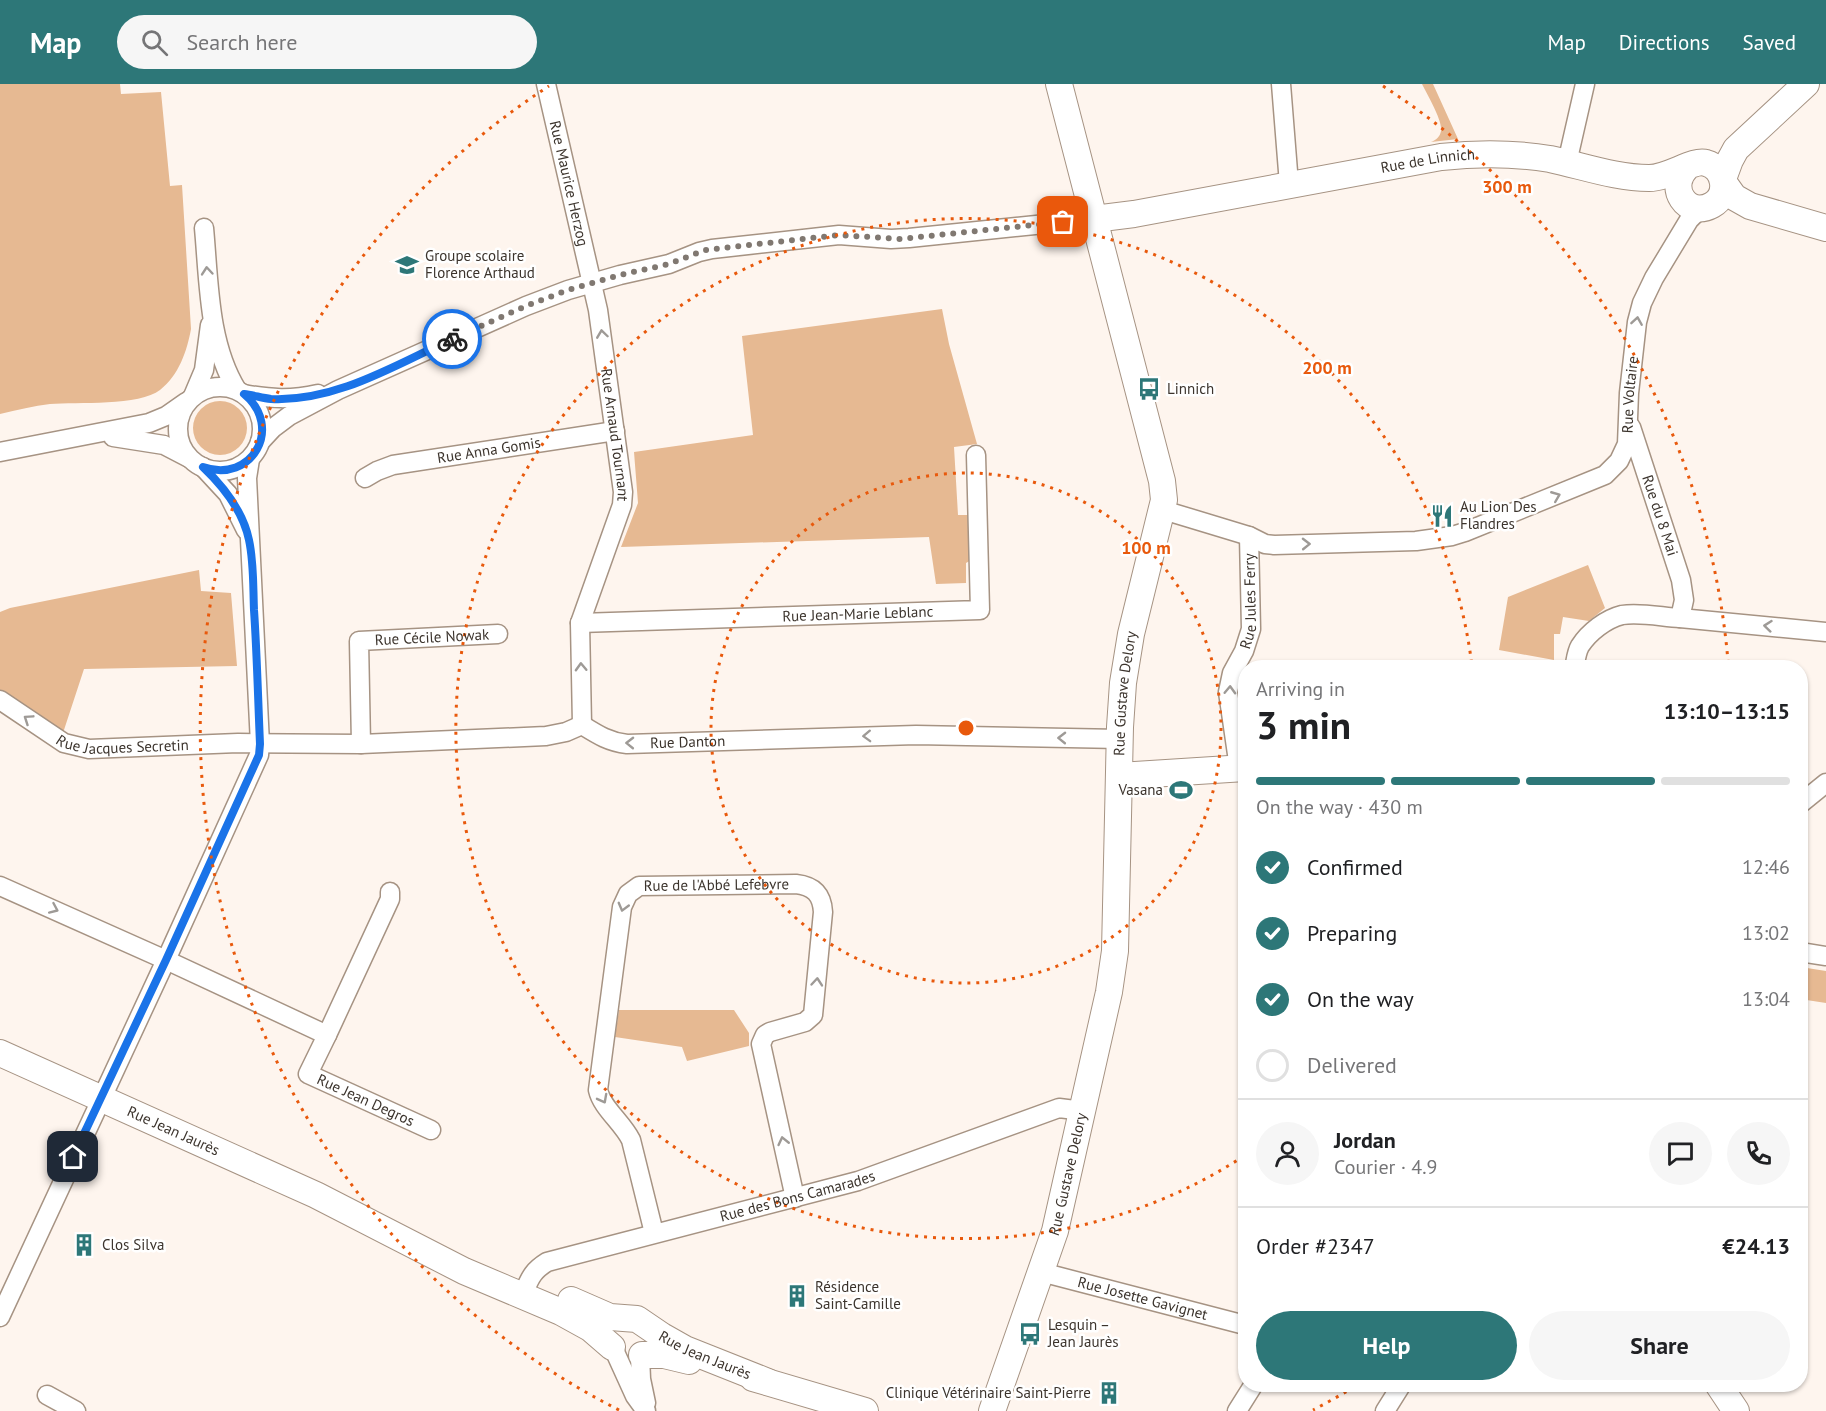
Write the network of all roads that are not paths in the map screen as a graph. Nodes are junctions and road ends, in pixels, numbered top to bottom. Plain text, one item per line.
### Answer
1 (546, 84) edge
2 (1059, 84) edge
3 (1281, 84) edge
4 (1585, 84) edge
5 (1794, 84) edge
6 (1806, 84) edge
7 (1567, 163) junction
8 (1693, 165) junction
9 (1618, 174) junction
10 (1723, 181) junction
11 (1289, 184) junction
12 (1696, 203) junction
13 (1094, 219) junction
14 (1789, 219) junction
15 (204, 228) dead end
16 (1826, 228) edge
17 (593, 282) junction
18 (212, 315) junction
19 (338, 390) junction
20 (240, 392) junction
21 (190, 399) junction
22 (1628, 415) junction
23 (615, 431) junction
24 (84, 437) junction
25 (260, 442) junction
26 (0, 452) edge
27 (976, 455) dead end
28 (250, 459) junction
29 (196, 463) junction
30 (365, 478) dead end
31 (1162, 510) junction
32 (1249, 536) junction
33 (249, 540) junction
34 (1680, 618) junction
35 (580, 623) junction
36 (1826, 632) edge
37 (498, 633) dead end
38 (1239, 660) edge
39 (1576, 660) edge
40 (1238, 662) edge
41 (0, 700) edge
42 (582, 725) junction
43 (1120, 739) junction
44 (260, 744) junction
45 (361, 744) junction
46 (1238, 746) edge
47 (1238, 768) edge
48 (1119, 776) junction
49 (1826, 783) edge
50 (1808, 798) edge
51 (0, 886) edge
52 (390, 892) dead end
53 (1808, 953) edge
54 (1826, 956) edge
55 (166, 960) junction
56 (327, 1035) junction
57 (0, 1053) edge
58 (101, 1098) junction
59 (1083, 1111) junction
60 (431, 1130) dead end
61 (795, 1198) junction
62 (654, 1233) junction
63 (1041, 1272) junction
64 (526, 1288) junction
65 (0, 1317) edge
66 (635, 1321) junction
67 (1238, 1323) edge
68 (627, 1353) junction
69 (768, 1382) junction
70 (1249, 1392) edge
71 (1397, 1392) edge
72 (1723, 1392) edge
73 (48, 1395) dead end
74 (76, 1411) edge
75 (646, 1411) edge
76 (865, 1411) edge
77 (992, 1411) edge
78 (1237, 1411) edge
79 (1385, 1411) edge
80 (1736, 1411) edge

1 - 17 street, Rue Maurice Herzog
2 - 13 street, Rue Gustave Delory
3 - 11 street
4 - 7 street
5 - 8 street
6 - 10 street
7 - 9 street, Rue de Linnich
7 - 11 street, Rue de Linnich
8 - 9 street, Rue de Linnich
8 - 10 street
8 - 12 street
9 - 12 street, Rue de Linnich
10 - 12 street
10 - 14 street
11 - 13 street, Rue de Linnich
12 - 14 street, Rue de Linnich
22 -> 12 street, Rue Voltaire
13 - 17 street
13 - 31 street, Rue Gustave Delory
14 - 16 street
18 -> 15 street
17 - 19 street
23 -> 17 street, Rue Arnaud Tournant
18 - 20 street
18 - 21 street
19 - 20 street
19 - 25 street
20 - 21 street
20 - 25 street
21 - 24 street
21 - 29 street
32 -> 22 street, Rue Voltaire
22 - 34 street, Rue du 8 Mai
23 - 30 street, Rue Anna Gomis
23 - 35 street, Rue Arnaud Tournant
24 - 26 street
24 - 29 street
25 - 28 street
27 - 35 street, Rue Jean-Marie Leblanc
28 - 29 street
28 - 33 street
29 - 33 street
31 - 32 street, Rue Voltaire
31 - 43 street, Rue Gustave Delory
38 -> 32 street, Rue Jules Ferry
33 - 44 street
36 -> 34 street
34 - 39 street
42 -> 35 street, Rue Arnaud Tournant
37 - 45 street, Rue Cécile Nowak
46 -> 40 street, Rue Jules Ferry
44 -> 41 street, Rue Jacques Secretin
43 -> 42 street, Rue Danton
42 - 45 street
43 - 48 street, Rue Gustave Delory
44 - 45 street
44 - 55 street
47 - 48 street
48 - 59 street, Rue Gustave Delory
49 - 50 street
51 -> 55 street
52 - 56 street, Rue Jean Degros
53 - 54 street
55 - 56 street
55 - 58 street
56 - 60 street, Rue Jean Degros
57 - 58 street, Rue Jean Jaurès
58 - 64 street, Rue Jean Jaurès
58 - 65 street
59 - 61 street, Rue des Bons Camarades
59 - 63 street, Rue Gustave Delory
61 - 62 street, Rue des Bons Camarades
61 -> 62 street, Rue de l'Abbé Lefebvre
62 - 64 street, Rue des Bons Camarades
63 - 67 street, Rue Josette Gavignet
63 - 77 street, Rue Gustave Delory
64 - 66 street, Rue Jean Jaurès
64 - 68 street, Rue Jean Jaurès
66 - 68 street
66 - 68 street
66 - 69 street, Rue Jean Jaurès
68 - 69 street, Rue Jean Jaurès
68 - 75 street
68 - 75 street
69 - 76 street, Rue Jean Jaurès
70 - 78 street
71 - 79 street
72 - 80 street
73 - 74 street

